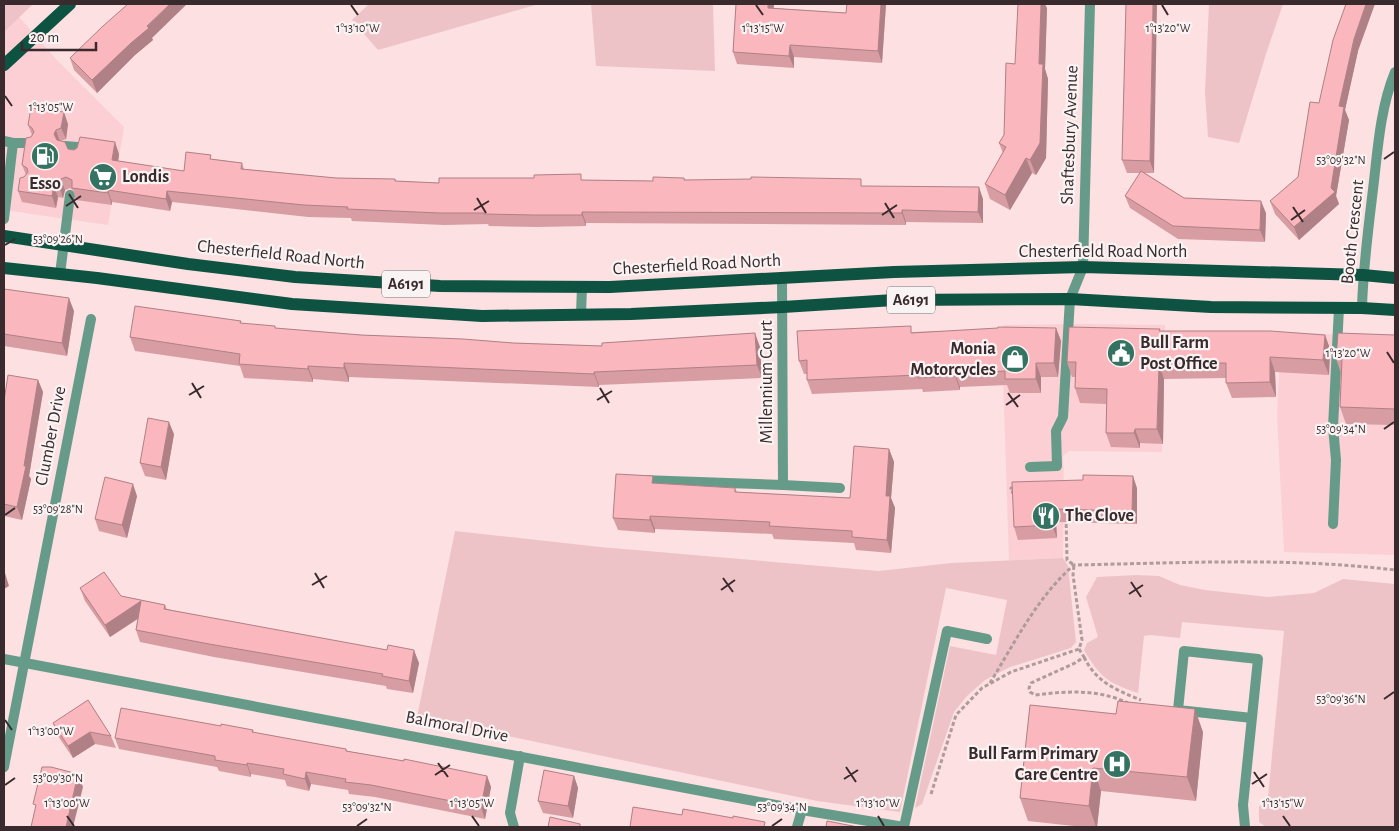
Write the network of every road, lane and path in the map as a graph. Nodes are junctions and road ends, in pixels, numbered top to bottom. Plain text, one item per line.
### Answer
1 (70, 4) edge
2 (1090, 4) edge
3 (4, 65) edge
4 (1395, 72) edge
5 (8, 142) edge
6 (31, 143) edge
7 (64, 146) edge
8 (76, 155) edge
9 (70, 195) edge
10 (4, 219) edge
11 (4, 236) edge
12 (64, 244) junction
13 (1083, 267) junction
14 (4, 268) edge
15 (60, 274) junction
16 (1363, 275) junction
17 (782, 278) junction
18 (1395, 278) edge
19 (582, 287) junction
20 (1070, 299) junction
21 (783, 308) junction
22 (1339, 308) junction
23 (1362, 308) junction
24 (1395, 310) edge
25 (581, 314) junction
26 (91, 319) dead end
27 (1030, 467) joint
28 (633, 480) edge
29 (783, 485) junction
30 (840, 488) dead end
31 (1020, 492) edge
32 (1066, 510) edge
33 (1333, 524) dead end
34 (1074, 565) junction
35 (1395, 570) edge
36 (987, 639) dead end
37 (1079, 649) junction
38 (1084, 657) junction
39 (4, 659) edge
40 (24, 663) junction
41 (990, 683) junction
42 (1140, 700) dead end
43 (1133, 706) edge
44 (1252, 718) junction
45 (520, 756) junction
46 (4, 767) edge
47 (930, 800) dead end
48 (802, 810) junction
49 (514, 827) edge
50 (797, 827) edge
51 (904, 827) edge
52 (1245, 827) edge

1 - 3 main road
2 - 13 street, Shaftesbury Avenue
4 - 16 street, Booth Crescent
5 - 6 street
5 - 10 street
7 - 8 street
9 - 12 street
11 - 12 main road, Chesterfield Road North / A6191
12 - 15 street
12 - 19 main road, Chesterfield Road North / A6191
13 - 16 main road, Chesterfield Road North / A6191
13 - 17 main road, Chesterfield Road North / A6191
13 - 20 street
14 - 15 main road, A6191
15 - 25 main road, A6191
16 - 18 main road, Chesterfield Road North / A6191
16 - 23 street, Booth Crescent
17 - 19 main road, Chesterfield Road North / A6191
17 - 21 street, Millennium Court
19 - 25 street
20 - 21 main road, A6191
20 - 22 main road, A6191
20 - 27 street
21 - 25 main road, A6191
21 - 29 street, Millennium Court
22 - 23 main road, A6191
22 - 33 street
23 - 24 main road, A6191
26 - 40 street, Clumber Drive
27 - 31 path
28 - 29 street
29 - 30 street
32 - 34 path
34 - 35 path
34 - 37 path
34 - 41 path
36 - 51 street
37 - 38 path
37 - 41 path
38 - 42 path
38 - 43 path
39 - 40 street, Balmoral Drive
40 - 45 street, Balmoral Drive
40 - 46 street, Clumber Drive
41 - 47 path
44 - 44 street
44 - 52 street
45 - 48 street, Balmoral Drive
45 - 49 street
48 - 50 street
48 - 51 street, Balmoral Drive

